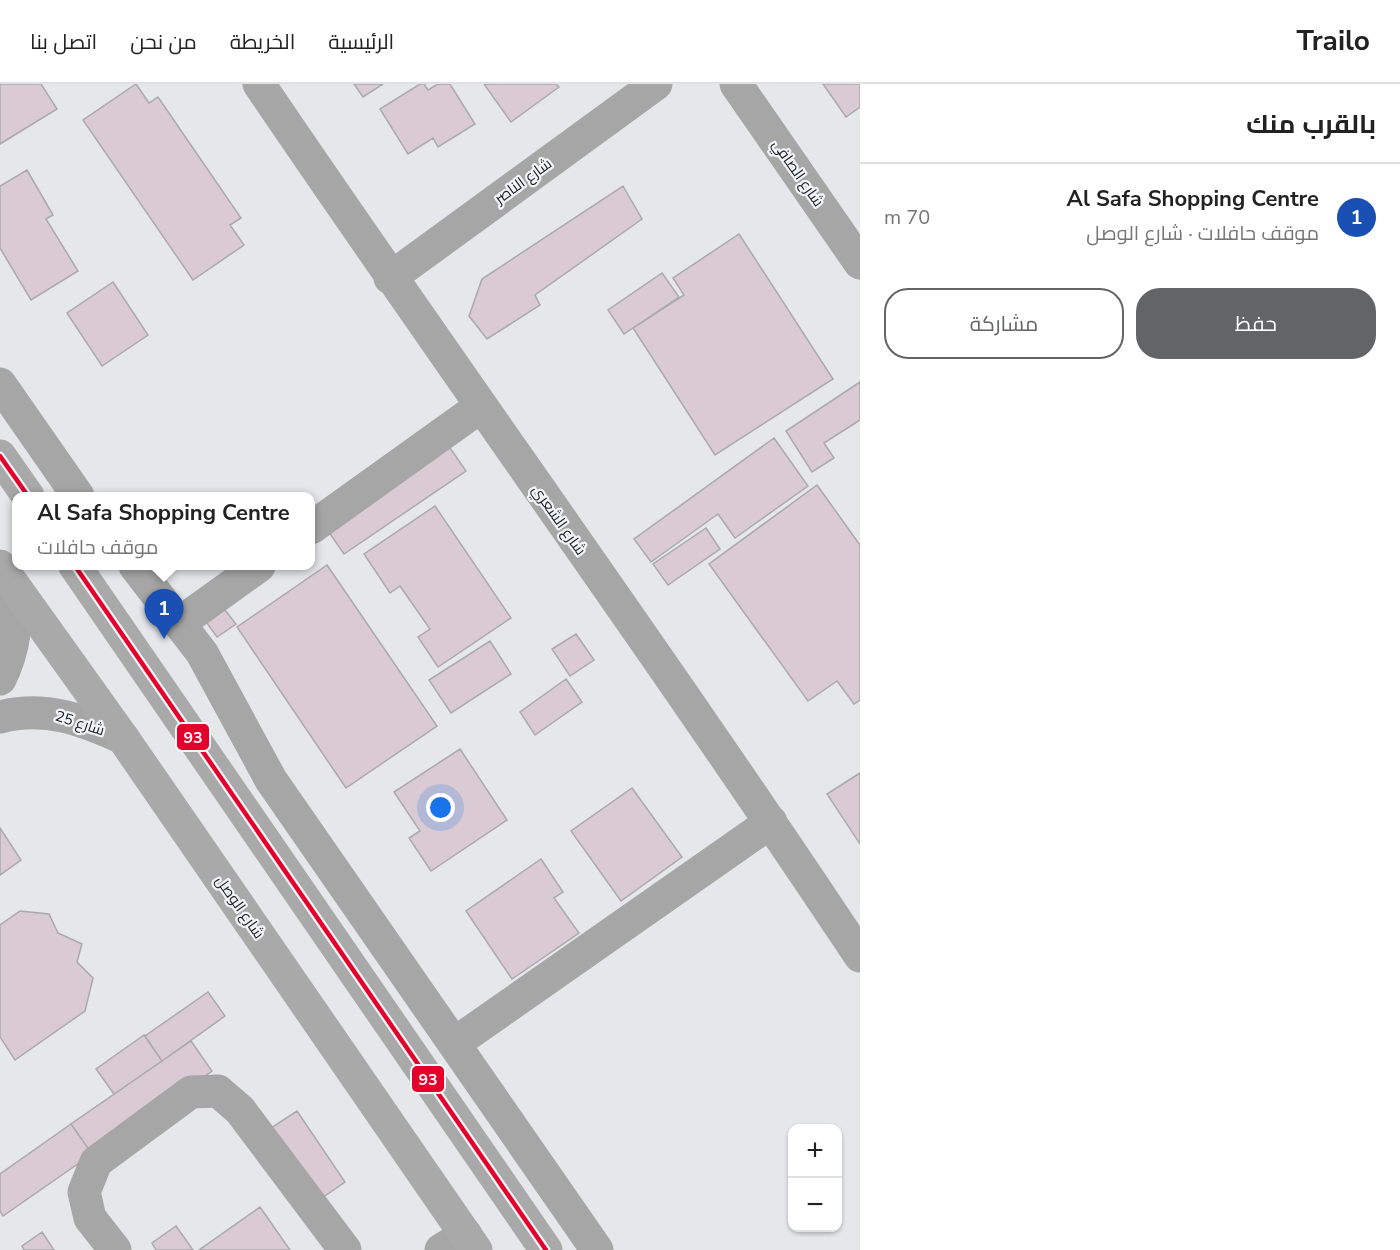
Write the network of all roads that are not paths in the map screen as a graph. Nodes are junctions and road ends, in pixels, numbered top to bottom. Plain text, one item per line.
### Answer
1 (259, 84) edge
2 (656, 84) edge
3 (736, 84) edge
4 (860, 263) edge
5 (390, 278) junction
6 (0, 384) edge
7 (480, 407) junction
8 (0, 456) edge
9 (25, 492) edge
10 (75, 492) edge
11 (315, 525) edge
12 (78, 570) edge
13 (138, 570) edge
14 (253, 570) edge
15 (8, 577) edge
16 (180, 622) junction
17 (0, 679) edge
18 (0, 717) edge
19 (123, 738) junction
20 (771, 822) junction
21 (860, 956) edge
22 (455, 1043) junction
23 (461, 1245) edge
24 (115, 1250) edge
25 (345, 1250) edge
26 (546, 1250) edge
27 (597, 1250) edge

1 - 5 street, شارع الشعري
2 - 5 street, شارع الناصر
3 - 4 street, شارع الصافي
5 - 7 street, شارع الشعري
6 - 10 street
7 - 11 street
7 - 20 street, شارع الشعري
8 - 9 main road
12 - 26 main road
13 - 16 street
14 - 16 street
15 - 17 street
15 - 19 main road, شارع الوصل
16 - 22 street
18 - 19 street, شارع 25
19 - 23 main road, شارع الوصل
20 - 21 street, شارع الشعري
20 - 22 street
22 - 27 street
24 - 25 street

